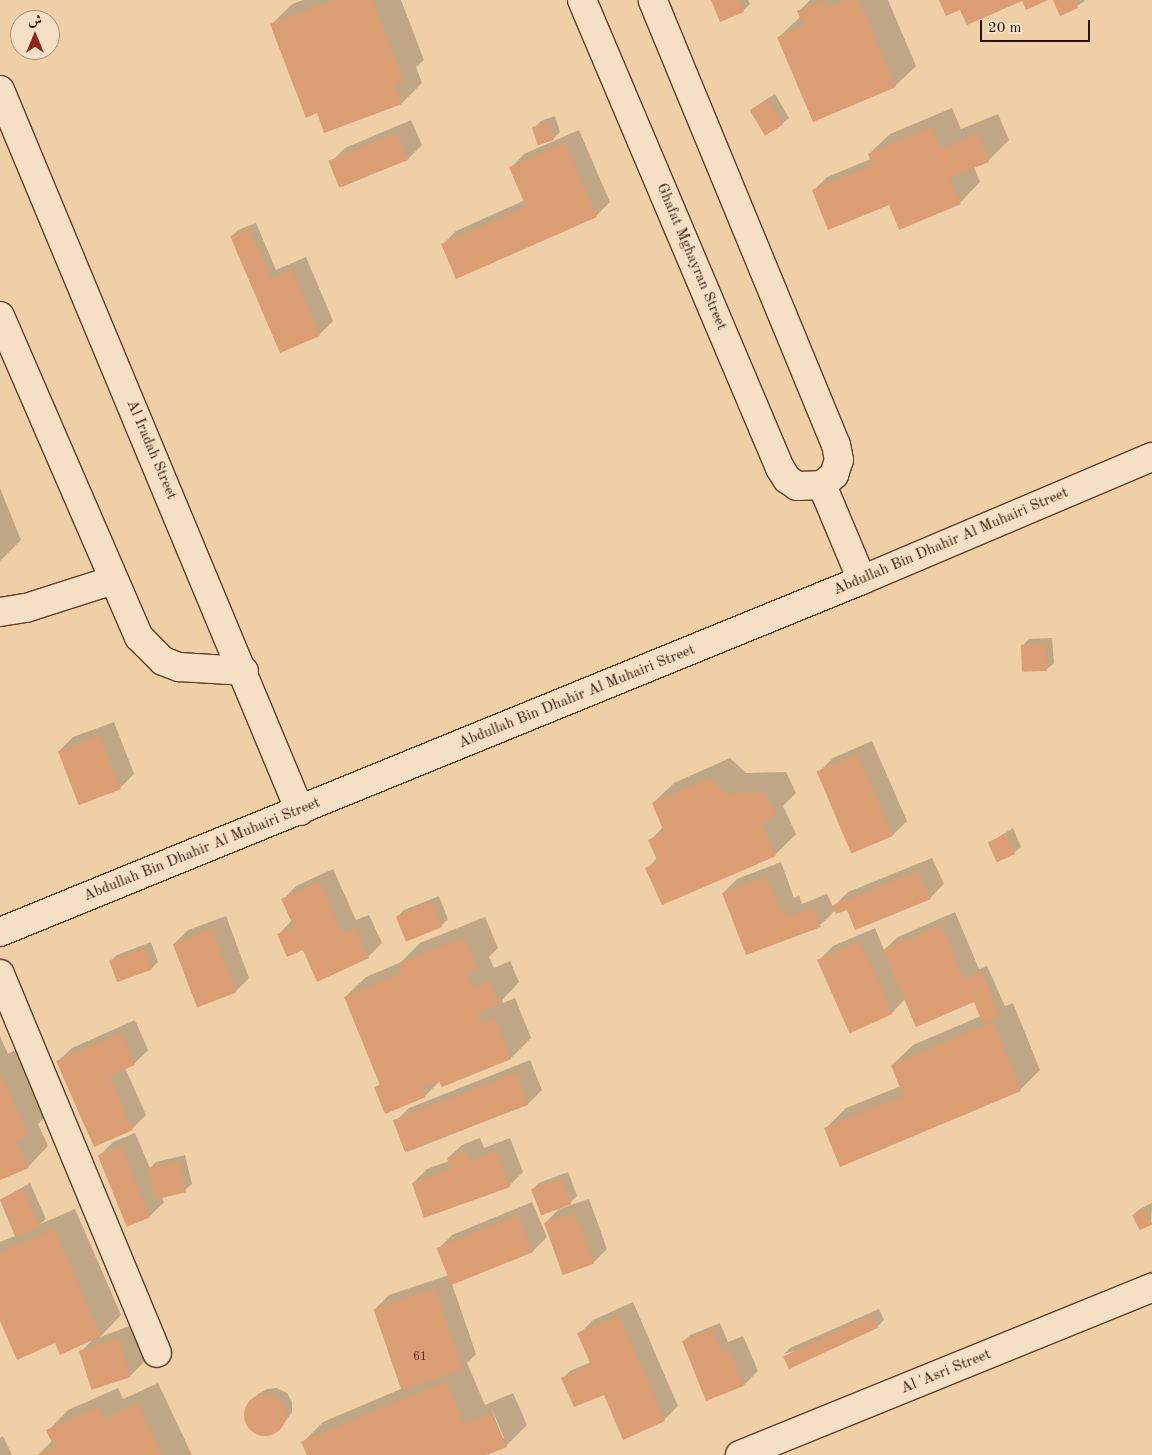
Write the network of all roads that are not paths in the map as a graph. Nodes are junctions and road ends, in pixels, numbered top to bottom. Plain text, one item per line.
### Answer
1 (582, 0) edge
2 (653, 0) edge
3 (0, 90) edge
4 (0, 316) edge
5 (1152, 457) edge
6 (822, 485) junction
7 (114, 580) junction
8 (862, 580) junction
9 (0, 612) edge
10 (244, 671) junction
11 (300, 811) junction
12 (0, 932) edge
13 (0, 974) edge
14 (1152, 1288) edge
15 (157, 1353) dead end
16 (740, 1455) edge

1 - 6 street, Ghafat Mghayran Street
2 - 6 street
3 - 10 street, Al Iradah Street
4 - 7 street
5 - 8 street, Abdullah Bin Dhahir Al Muhairi Street
6 - 8 street
7 - 9 street
7 - 10 street
8 - 11 street, Abdullah Bin Dhahir Al Muhairi Street
10 - 11 street, Al Iradah Street
11 - 12 street, Abdullah Bin Dhahir Al Muhairi Street
13 - 15 street
14 - 16 street, Al 'Asri Street

